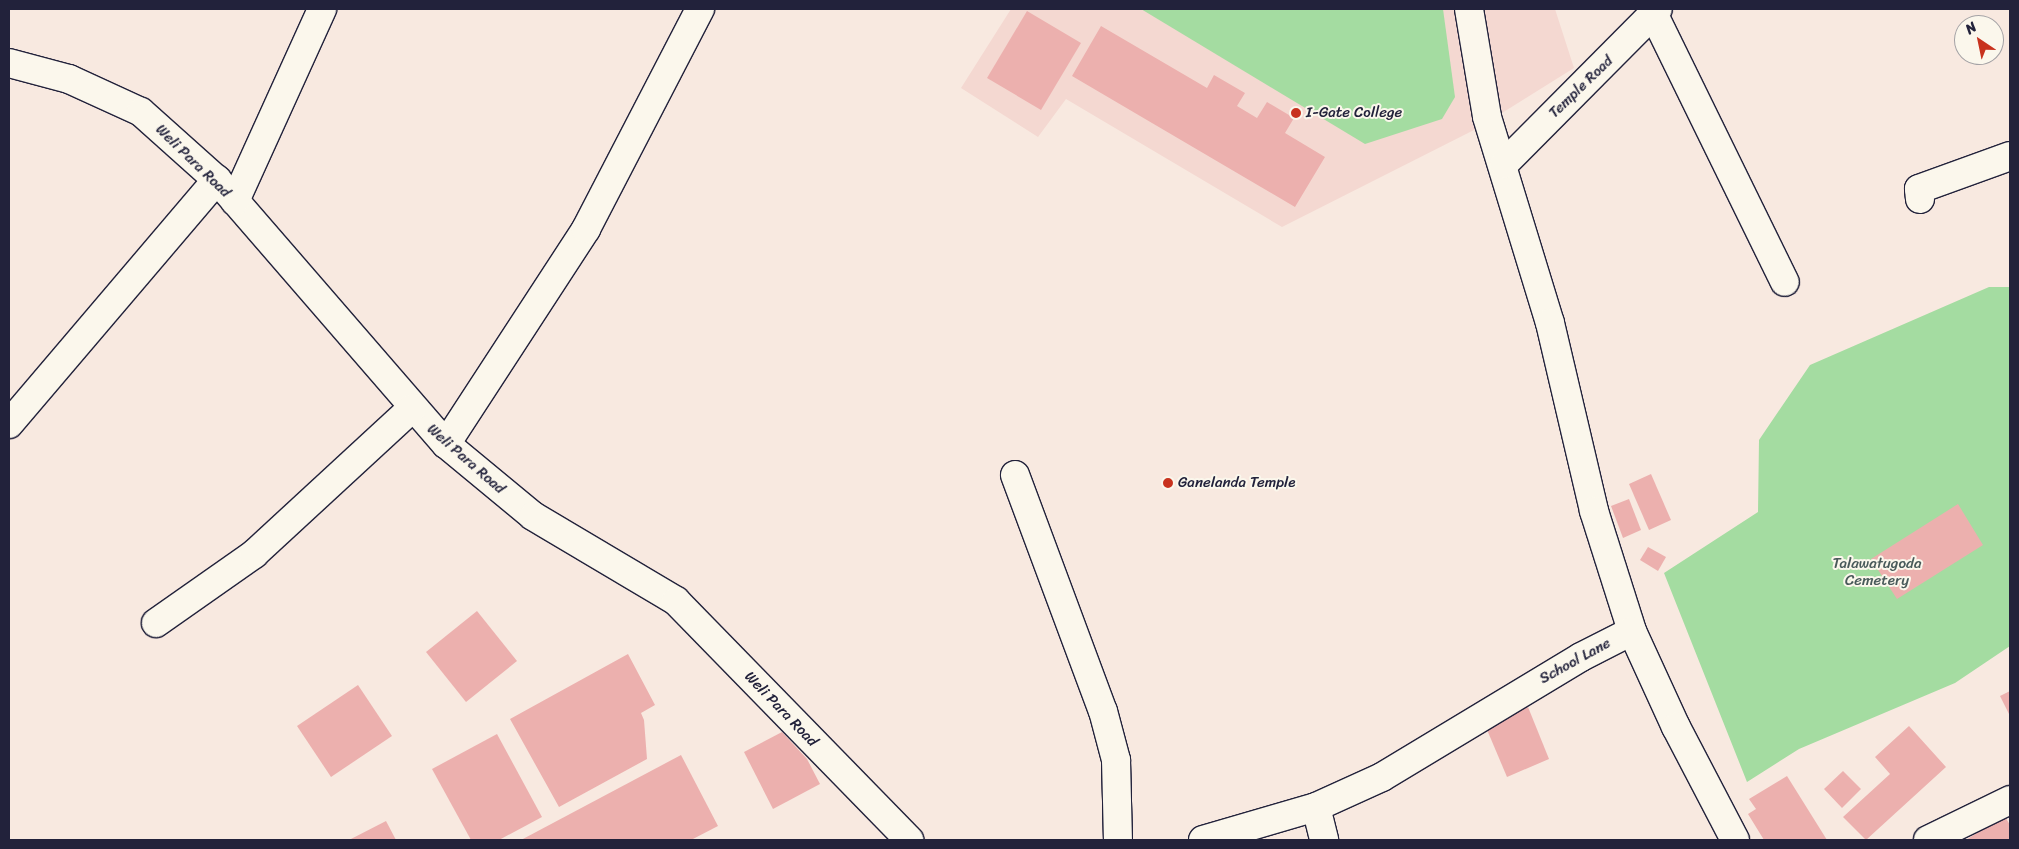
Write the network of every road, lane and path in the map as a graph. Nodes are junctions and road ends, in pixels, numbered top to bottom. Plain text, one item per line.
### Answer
1 (322, 9) edge
2 (700, 9) edge
3 (1469, 9) edge
4 (1656, 12) edge
5 (9, 63) edge
6 (2010, 156) edge
7 (1504, 164) junction
8 (217, 180) junction
9 (1920, 199) dead end
10 (235, 201) junction
11 (1785, 282) dead end
12 (412, 408) junction
13 (9, 424) edge
14 (446, 444) junction
15 (1015, 475) dead end
16 (156, 623) dead end
17 (1632, 631) junction
18 (2010, 800) edge
19 (1316, 807) junction
20 (909, 840) edge
21 (1118, 840) edge
22 (1203, 840) edge
23 (1324, 840) edge
24 (1735, 840) edge
25 (1928, 840) edge

1 - 10 street
2 - 14 street
3 - 7 street
4 - 7 street, Temple Road
4 - 11 street
5 - 8 street, Weli Para Road
6 - 9 street
7 - 17 street
8 - 10 street, Weli Para Road
8 - 13 street
10 - 12 street, Weli Para Road
12 - 14 street, Weli Para Road
12 - 16 street
14 - 20 street, Weli Para Road
15 - 21 street
17 - 19 street, School Lane
17 - 24 street
18 - 25 street
19 - 22 street
19 - 23 street

